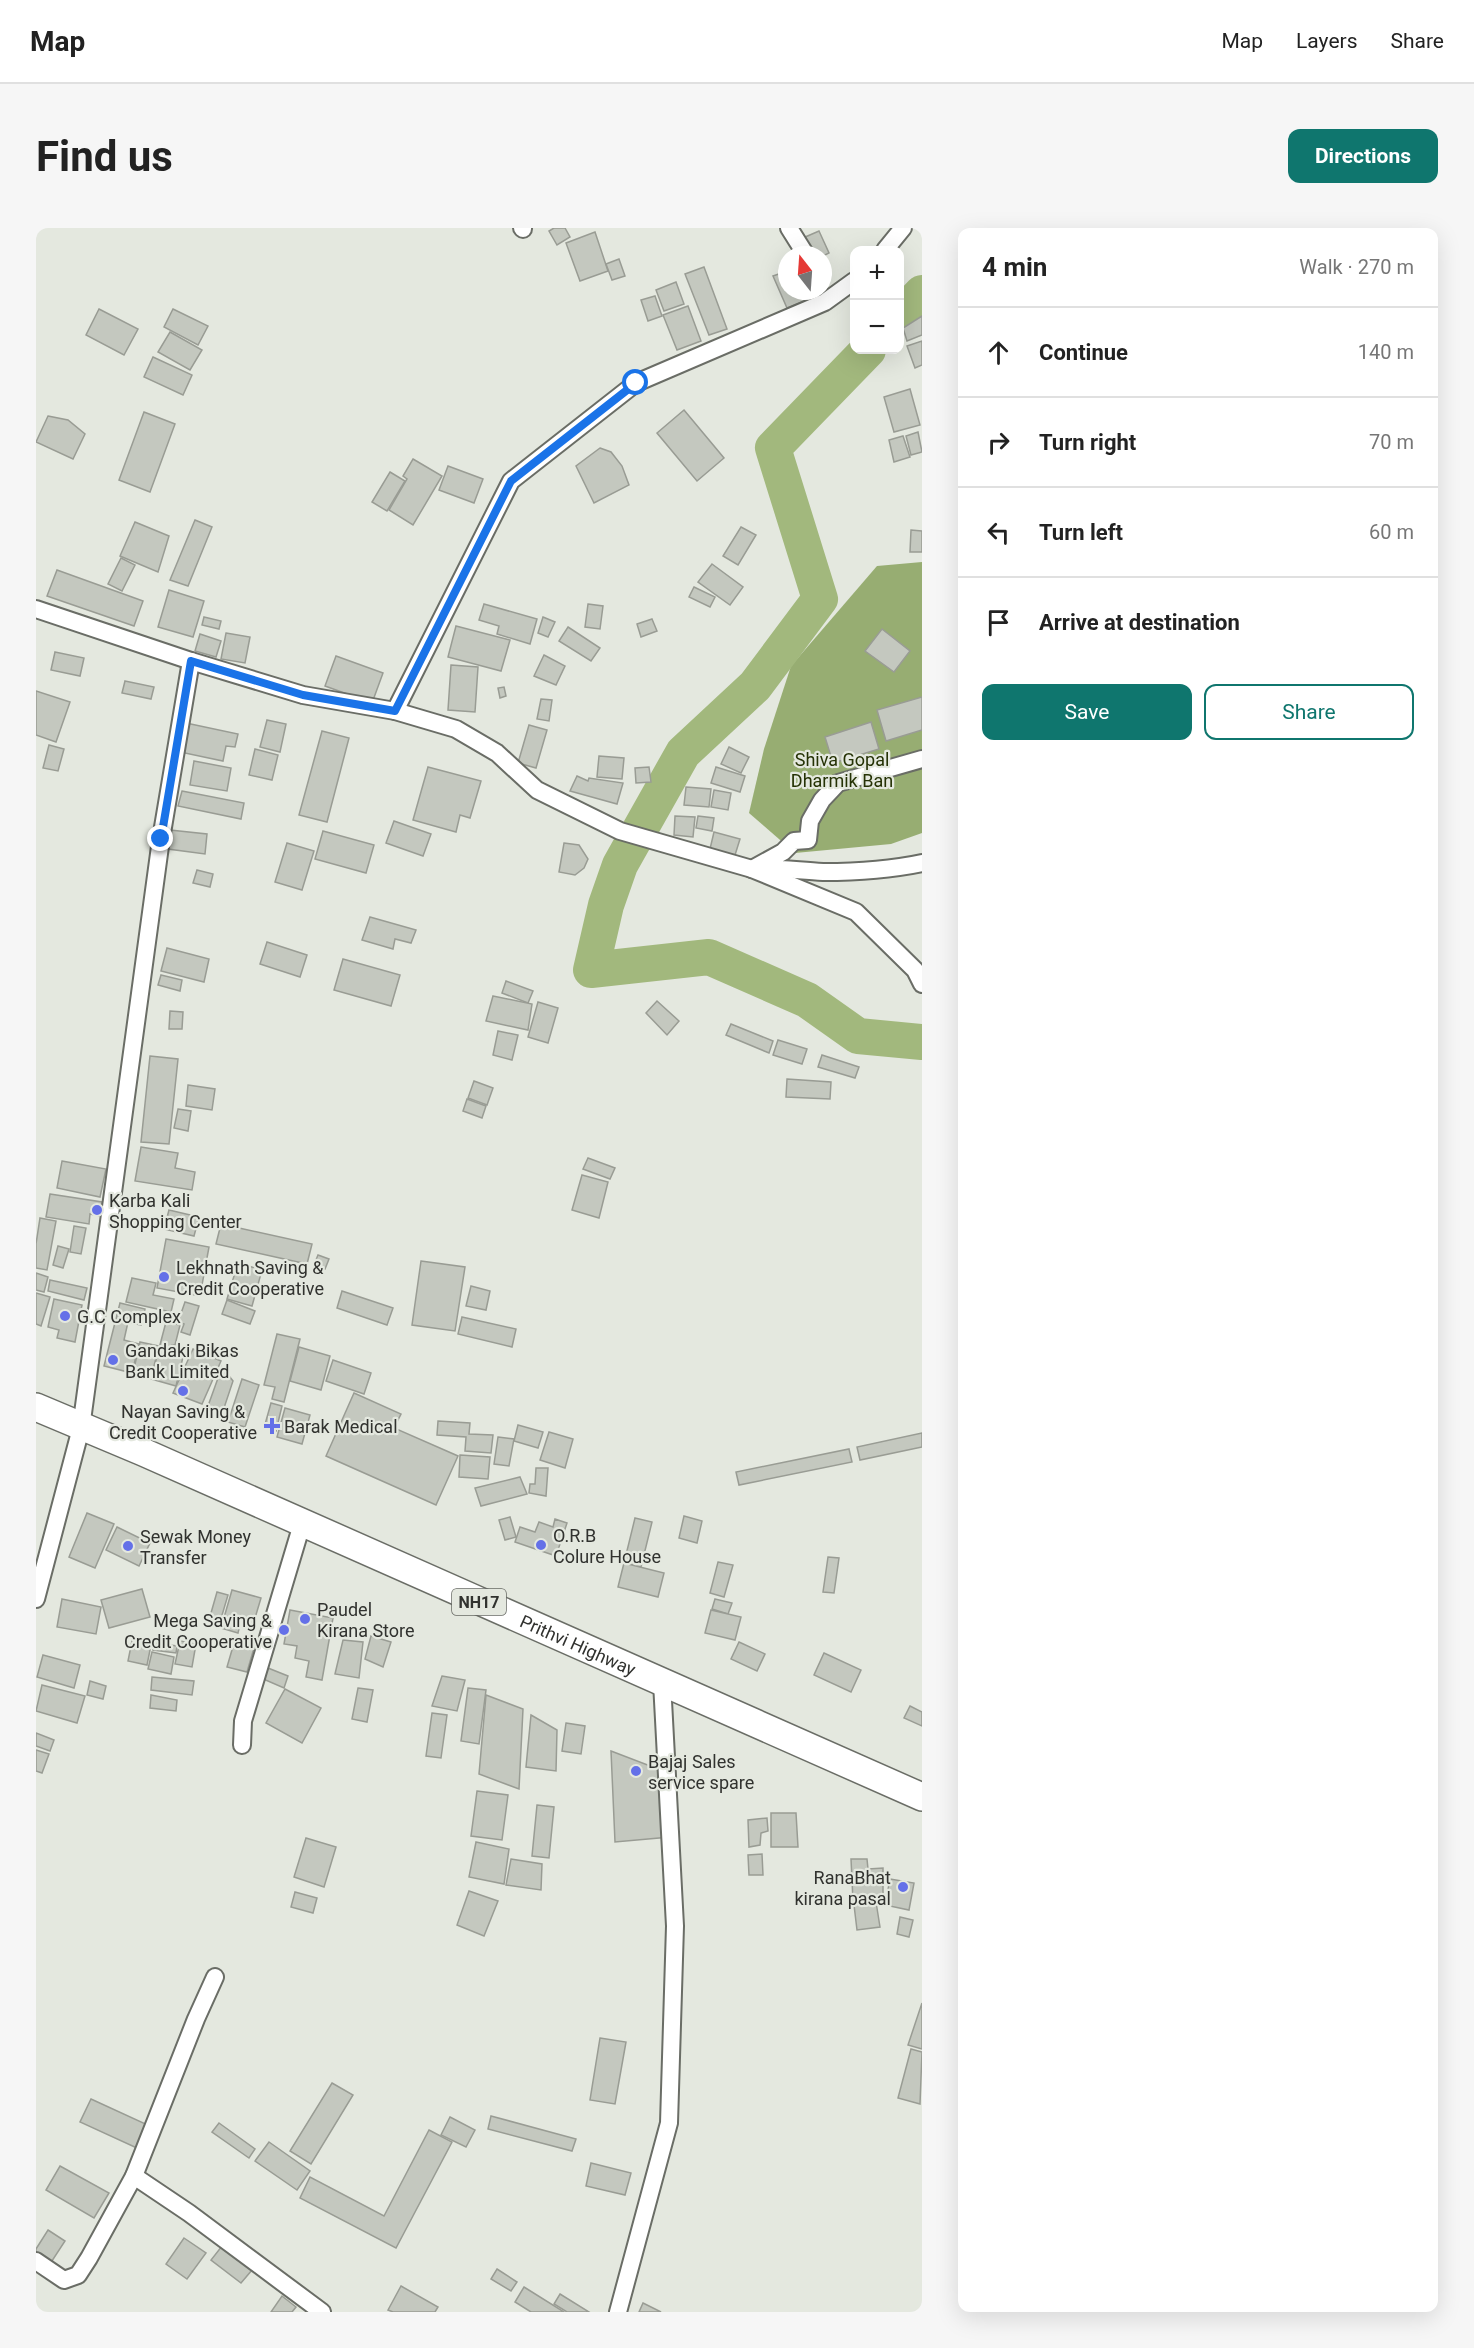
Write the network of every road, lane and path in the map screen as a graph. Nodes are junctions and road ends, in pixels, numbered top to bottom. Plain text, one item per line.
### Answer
1 (789, 228) edge
2 (903, 228) edge
3 (800, 246) edge
4 (888, 246) edge
5 (850, 283) edge
6 (832, 292) edge
7 (814, 300) edge
8 (36, 609) edge
9 (191, 661) junction
10 (395, 711) junction
11 (922, 759) edge
12 (922, 863) edge
13 (752, 869) junction
14 (922, 984) edge
15 (36, 1407) edge
16 (81, 1428) junction
17 (302, 1524) junction
18 (36, 1599) edge
19 (662, 1682) junction
20 (242, 1745) dead end
21 (922, 1797) edge
22 (215, 1977) dead end
23 (134, 2176) junction
24 (36, 2261) edge
25 (322, 2312) edge
26 (618, 2312) edge

1 - 3 street
2 - 4 street
5 - 6 street
7 - 10 street
8 - 9 street
9 - 10 street
9 - 16 street
10 - 13 street
11 - 13 street
12 - 13 street
13 - 14 street
15 - 16 highway, Prithvi Highway / NH17
16 - 17 highway, Prithvi Highway / NH17
16 - 18 street
17 - 19 highway, Prithvi Highway / NH17
17 - 20 street
19 - 21 highway, Prithvi Highway / NH17
19 - 26 street
22 - 23 street
23 - 24 street
23 - 25 street

